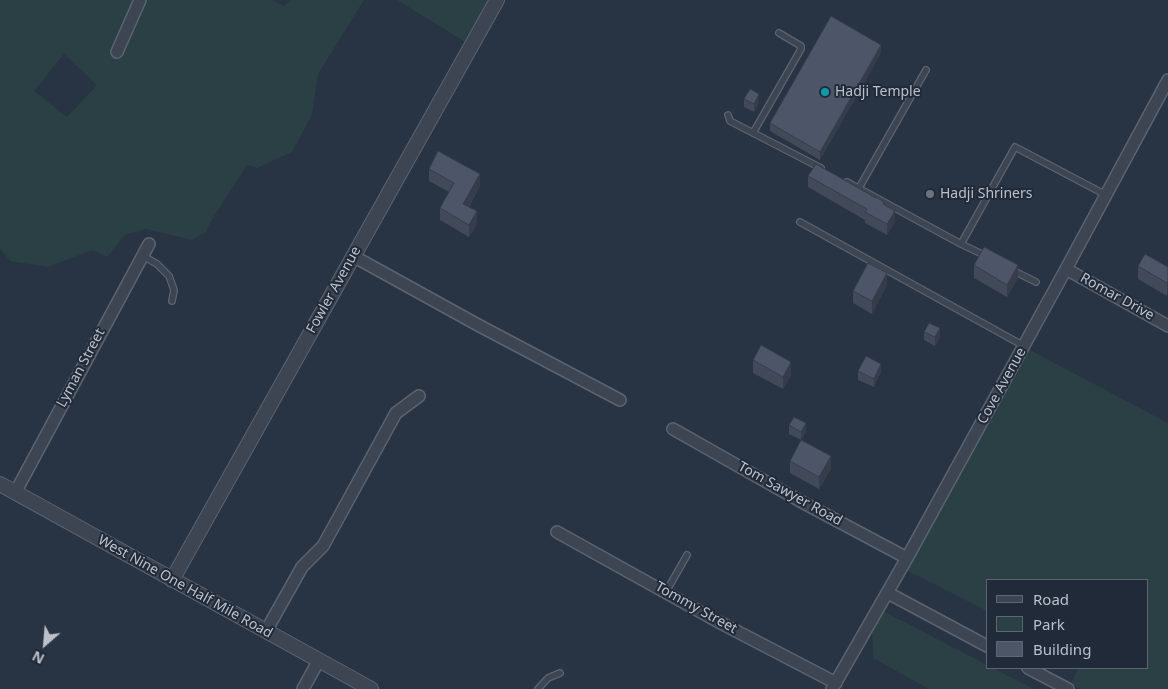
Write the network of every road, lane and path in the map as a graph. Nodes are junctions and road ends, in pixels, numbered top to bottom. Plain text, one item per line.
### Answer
1 (140, 0) edge
2 (497, 0) edge
3 (779, 33) dead end
4 (117, 52) dead end
5 (926, 70) dead end
6 (1168, 80) edge
7 (728, 115) dead end
8 (753, 133) junction
9 (824, 170) edge
10 (841, 179) edge
11 (859, 188) junction
12 (1106, 196) junction
13 (800, 222) dead end
14 (149, 244) dead end
15 (961, 244) junction
16 (143, 256) junction
17 (353, 256) junction
18 (994, 260) edge
19 (1003, 265) edge
20 (1066, 269) junction
21 (1036, 282) dead end
22 (172, 301) dead end
23 (1168, 326) edge
24 (1024, 346) junction
25 (419, 396) dead end
26 (620, 400) dead end
27 (673, 430) dead end
28 (0, 484) edge
29 (15, 493) junction
30 (557, 532) dead end
31 (687, 555) dead end
32 (907, 558) junction
33 (172, 580) junction
34 (666, 592) junction
35 (888, 592) junction
36 (266, 631) junction
37 (986, 645) edge
38 (319, 660) junction
39 (1030, 669) edge
40 (560, 673) dead end
41 (834, 686) edge
42 (303, 689) edge
43 (371, 689) edge
44 (538, 689) edge
45 (1068, 689) edge

1 - 4 street
2 - 17 street, Fowler Avenue
3 - 8 lane
5 - 11 lane
6 - 12 street, Cove Avenue
7 - 8 lane
8 - 9 lane
10 - 11 lane
11 - 15 lane
12 - 15 lane
12 - 20 street, Cove Avenue
13 - 24 lane
14 - 16 street, Lyman Street
15 - 18 lane
16 - 22 lane
16 - 29 street, Lyman Street
17 - 26 street
17 - 33 street, Fowler Avenue
19 - 21 lane
20 - 23 street, Romar Drive
20 - 24 street, Cove Avenue
24 - 32 street, Cove Avenue
25 - 36 street
27 - 32 street, Tom Sawyer Road
28 - 29 street, West Nine One Half Mile Road
29 - 33 street, West Nine One Half Mile Road
30 - 34 street, Tommy Street
31 - 34 lane
32 - 35 street, Cove Avenue
33 - 36 street, West Nine One Half Mile Road
34 - 41 street, Tommy Street
35 - 37 street
35 - 41 street, Cove Avenue
36 - 38 street, West Nine One Half Mile Road
38 - 42 street
38 - 43 street, West Nine One Half Mile Road
39 - 45 street
40 - 44 lane

